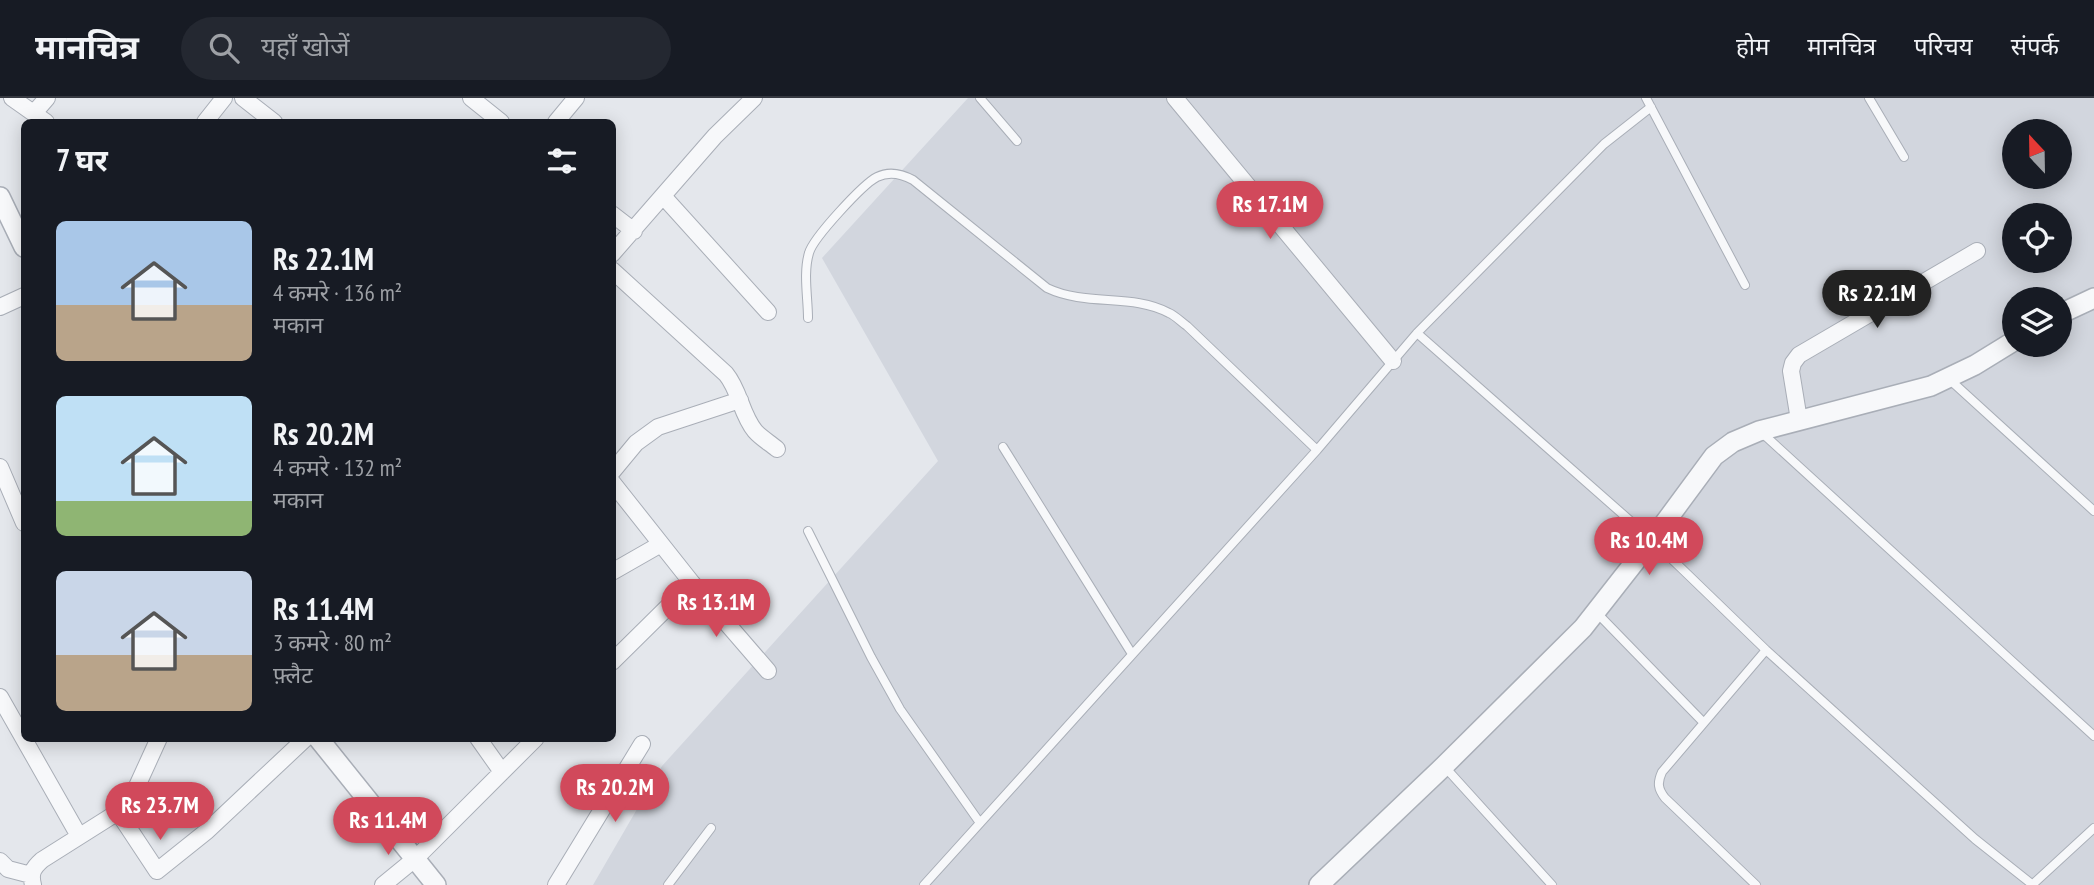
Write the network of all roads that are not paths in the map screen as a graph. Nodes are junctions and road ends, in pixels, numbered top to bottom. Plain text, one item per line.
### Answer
1 (12, 98) edge
2 (47, 98) edge
3 (224, 98) edge
4 (243, 98) edge
5 (471, 98) edge
6 (576, 98) edge
7 (754, 98) edge
8 (980, 98) edge
9 (1175, 98) edge
10 (1646, 98) edge
11 (1869, 98) edge
12 (1651, 107) junction
13 (40, 118) edge
14 (207, 119) edge
15 (270, 119) edge
16 (497, 119) edge
17 (558, 119) edge
18 (1017, 141) dead end
19 (1904, 157) dead end
20 (663, 196) junction
21 (0, 197) edge
22 (616, 217) edge
23 (634, 232) junction
24 (21, 241) edge
25 (616, 250) edge
26 (1977, 251) dead end
27 (616, 274) edge
28 (1745, 285) dead end
29 (21, 297) edge
30 (2094, 298) edge
31 (0, 307) edge
32 (2072, 308) edge
33 (768, 312) dead end
34 (808, 318) dead end
35 (1417, 333) junction
36 (2002, 348) edge
37 (1393, 361) junction
38 (1949, 379) junction
39 (740, 400) junction
40 (1800, 420) junction
41 (1759, 431) junction
42 (1003, 447) dead end
43 (777, 449) dead end
44 (1317, 450) junction
45 (0, 467) edge
46 (616, 467) edge
47 (616, 487) edge
48 (2094, 511) edge
49 (21, 516) edge
50 (808, 531) dead end
51 (1652, 540) junction
52 (661, 544) junction
53 (616, 570) edge
54 (692, 583) junction
55 (1597, 612) junction
56 (1766, 650) junction
57 (1132, 654) junction
58 (616, 658) edge
59 (768, 671) dead end
60 (0, 697) edge
61 (1703, 723) junction
62 (21, 734) edge
63 (2094, 736) edge
64 (26, 742) edge
65 (157, 742) edge
66 (302, 742) edge
67 (321, 742) edge
68 (481, 742) edge
69 (532, 742) edge
70 (642, 744) dead end
71 (1444, 766) junction
72 (502, 772) junction
73 (118, 812) junction
74 (980, 823) junction
75 (712, 828) dead end
76 (2094, 828) edge
77 (79, 836) junction
78 (416, 858) junction
79 (0, 862) edge
80 (157, 871) junction
81 (32, 880) edge
82 (166, 885) edge
83 (383, 885) edge
84 (436, 885) edge
85 (556, 885) edge
86 (668, 885) edge
87 (924, 885) edge
88 (1319, 885) edge
89 (1552, 885) edge
90 (1756, 885) edge
91 (2033, 885) edge

1 - 13 street
2 - 13 street
3 - 14 street
4 - 15 street
5 - 16 street
6 - 17 street
7 - 20 street
8 - 18 lane
9 - 37 street
10 - 12 lane
11 - 19 lane
12 - 28 lane
12 - 35 lane
20 - 23 street
20 - 33 street
21 - 24 street
22 - 23 street
23 - 25 street
26 - 40 street
27 - 39 street
29 - 31 street
30 - 32 street
34 - 44 lane
35 - 37 lane
35 - 51 lane
36 - 38 street
37 - 44 lane
38 - 40 street
38 - 48 lane
39 - 43 street
39 - 46 street
40 - 41 street
41 - 51 street
41 - 63 lane
42 - 57 lane
44 - 57 lane
45 - 49 street
47 - 52 street
50 - 74 lane
51 - 55 street
51 - 56 lane
52 - 53 street
52 - 54 street
54 - 58 street
54 - 59 street
55 - 61 lane
55 - 71 street
56 - 61 lane
56 - 91 lane
57 - 74 lane
60 - 62 street
61 - 90 lane
64 - 77 street
65 - 73 street
66 - 80 street
67 - 78 street
68 - 72 street
69 - 72 street
70 - 85 street
71 - 88 street
71 - 89 lane
72 - 78 street
73 - 77 street
73 - 80 street
74 - 87 lane
75 - 86 lane
76 - 91 lane
77 - 81 street
78 - 83 street
78 - 84 street
79 - 81 street
80 - 82 street

